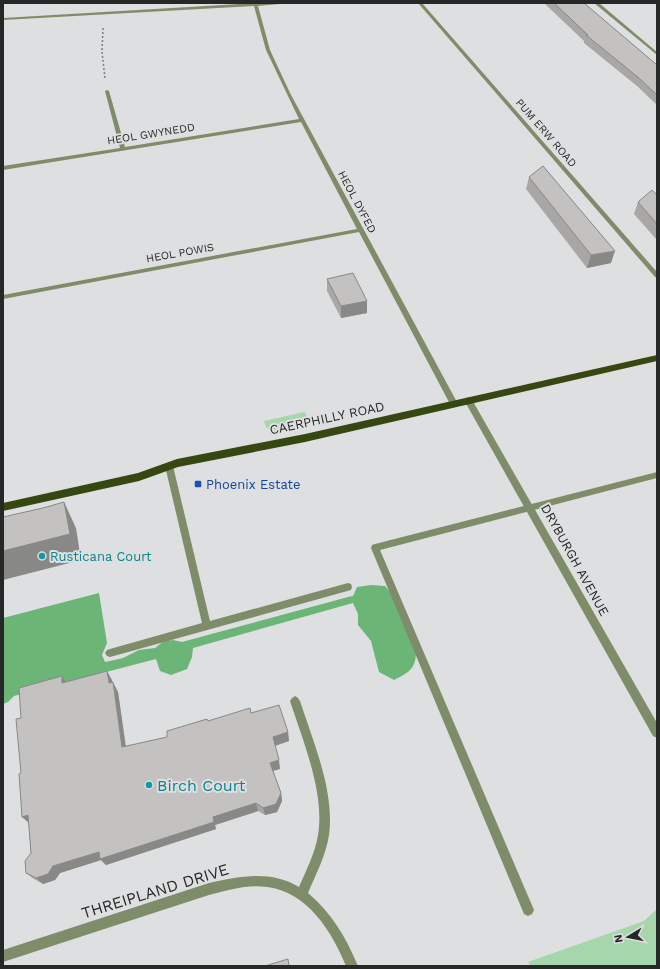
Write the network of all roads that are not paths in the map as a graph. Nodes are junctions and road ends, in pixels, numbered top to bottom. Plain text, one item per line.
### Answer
1 (280, 3) edge
2 (420, 3) edge
3 (596, 3) edge
4 (256, 4) junction
5 (3, 19) edge
6 (657, 54) edge
7 (107, 91) road end
8 (302, 120) junction
9 (123, 148) junction
10 (3, 168) edge
11 (361, 230) junction
12 (657, 276) edge
13 (3, 297) edge
14 (657, 358) edge
15 (468, 400) junction
16 (454, 404) junction
17 (168, 466) junction
18 (657, 475) edge
19 (3, 508) edge
20 (530, 508) junction
21 (348, 587) dead end
22 (207, 626) junction
23 (110, 653) dead end
24 (295, 702) dead end
25 (657, 733) edge
26 (302, 894) junction
27 (528, 910) dead end
28 (3, 956) edge
29 (352, 966) edge

1 - 4 street
2 - 12 street, PUM ERW ROAD
3 - 6 street
4 - 5 street
4 - 8 street, HEOL DYFED
7 - 9 street
8 - 9 street, HEOL GWYNEDD
8 - 11 street, HEOL DYFED
9 - 10 street, HEOL GWYNEDD
11 - 13 street, HEOL POWIS
11 - 16 street, HEOL DYFED
14 - 15 main road, CAERPHILLY ROAD
15 - 16 main road, CAERPHILLY ROAD
15 - 20 street, DRYBURGH AVENUE
16 - 17 main road, CAERPHILLY ROAD
17 - 19 main road, CAERPHILLY ROAD
17 - 22 street
18 - 20 street
20 - 25 street, DRYBURGH AVENUE
20 - 27 street
21 - 22 street
22 - 23 street
24 - 26 street
26 - 28 street, THREIPLAND DRIVE
26 - 29 street, THREIPLAND DRIVE

